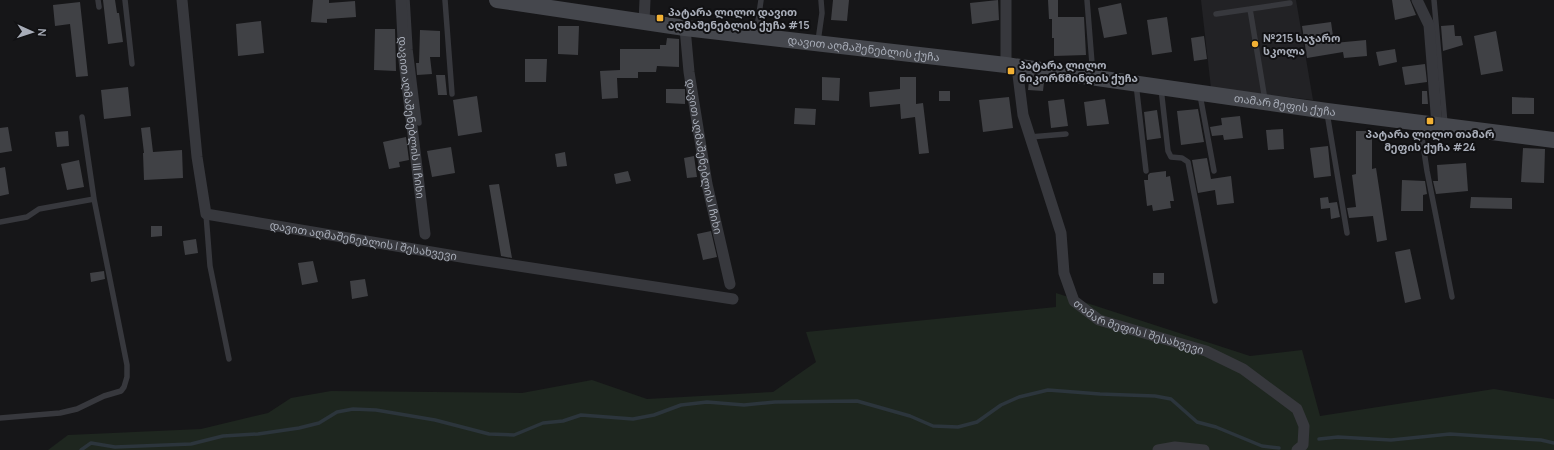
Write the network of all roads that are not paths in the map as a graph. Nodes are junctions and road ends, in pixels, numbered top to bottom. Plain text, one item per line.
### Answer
1 (98, 0) edge
2 (125, 0) edge
3 (182, 0) edge
4 (401, 0) edge
5 (407, 0) edge
6 (445, 0) edge
7 (497, 0) edge
8 (645, 0) edge
9 (761, 0) edge
10 (821, 0) edge
11 (1006, 0) edge
12 (1087, 0) edge
13 (1417, 0) edge
14 (1434, 0) edge
15 (1290, 3) dead end
16 (99, 7) dead end
17 (1250, 9) junction
18 (1216, 14) dead end
19 (644, 22) junction
20 (685, 28) junction
21 (756, 36) junction
22 (818, 44) junction
23 (132, 64) dead end
24 (1012, 66) junction
25 (1093, 77) junction
26 (1136, 84) junction
27 (1161, 88) junction
28 (1200, 93) junction
29 (452, 94) dead end
30 (1266, 103) junction
31 (1326, 111) junction
32 (82, 117) dead end
33 (419, 123) dead end
34 (1419, 123) junction
35 (1441, 126) junction
36 (1066, 134) dead end
37 (1030, 137) junction
38 (1554, 140) edge
39 (1146, 171) dead end
40 (1214, 171) dead end
41 (94, 199) junction
42 (206, 214) junction
43 (0, 222) edge
44 (1347, 233) dead end
45 (425, 234) dead end
46 (730, 284) dead end
47 (1452, 297) dead end
48 (733, 298) dead end
49 (1215, 301) dead end
50 (229, 359) dead end
51 (0, 418) edge
52 (1301, 448) edge
53 (1158, 450) edge
54 (1204, 450) edge

1 - 16 lane
2 - 23 lane
3 - 42 street
4 - 45 street, დავით აღმაშენებლის III ჩიხი
5 - 33 lane
6 - 29 lane
7 - 19 street, დავით აღმაშენებლის ქუჩა
8 - 19 street
9 - 21 lane
10 - 22 lane
11 - 24 street, თამარ მეფის I შესახვევი
12 - 25 lane
13 - 35 street
14 - 35 lane
15 - 17 lane
17 - 18 lane
17 - 30 lane
19 - 20 street, დავით აღმაშენებლის ქუჩა
20 - 21 street, დავით აღმაშენებლის ქუჩა
20 - 46 street, დავით აღმაშენებლის I ჩიხი
21 - 22 street, დავით აღმაშენებლის ქუჩა
22 - 24 street, დავით აღმაშენებლის ქუჩა
24 - 25 street, თამარ მეფის ქუჩა
24 - 37 street, თამარ მეფის I შესახვევი
25 - 26 street, თამარ მეფის ქუჩა
26 - 27 street, თამარ მეფის ქუჩა
26 - 39 lane
27 - 28 street, თამარ მეფის ქუჩა
27 - 49 lane
28 - 30 street, თამარ მეფის ქუჩა
28 - 40 lane
30 - 31 street, თამარ მეფის ქუჩა
31 - 34 street, თამარ მეფის ქუჩა
31 - 44 lane
32 - 41 lane
34 - 35 street, თამარ მეფის ქუჩა
34 - 47 lane
35 - 38 street, თამარ მეფის ქუჩა
36 - 37 lane
37 - 52 street, თამარ მეფის I შესახვევი
41 - 43 lane
41 - 51 lane
42 - 48 street, დავით აღმაშენებლის I შესახვევი
42 - 50 lane
53 - 54 street

